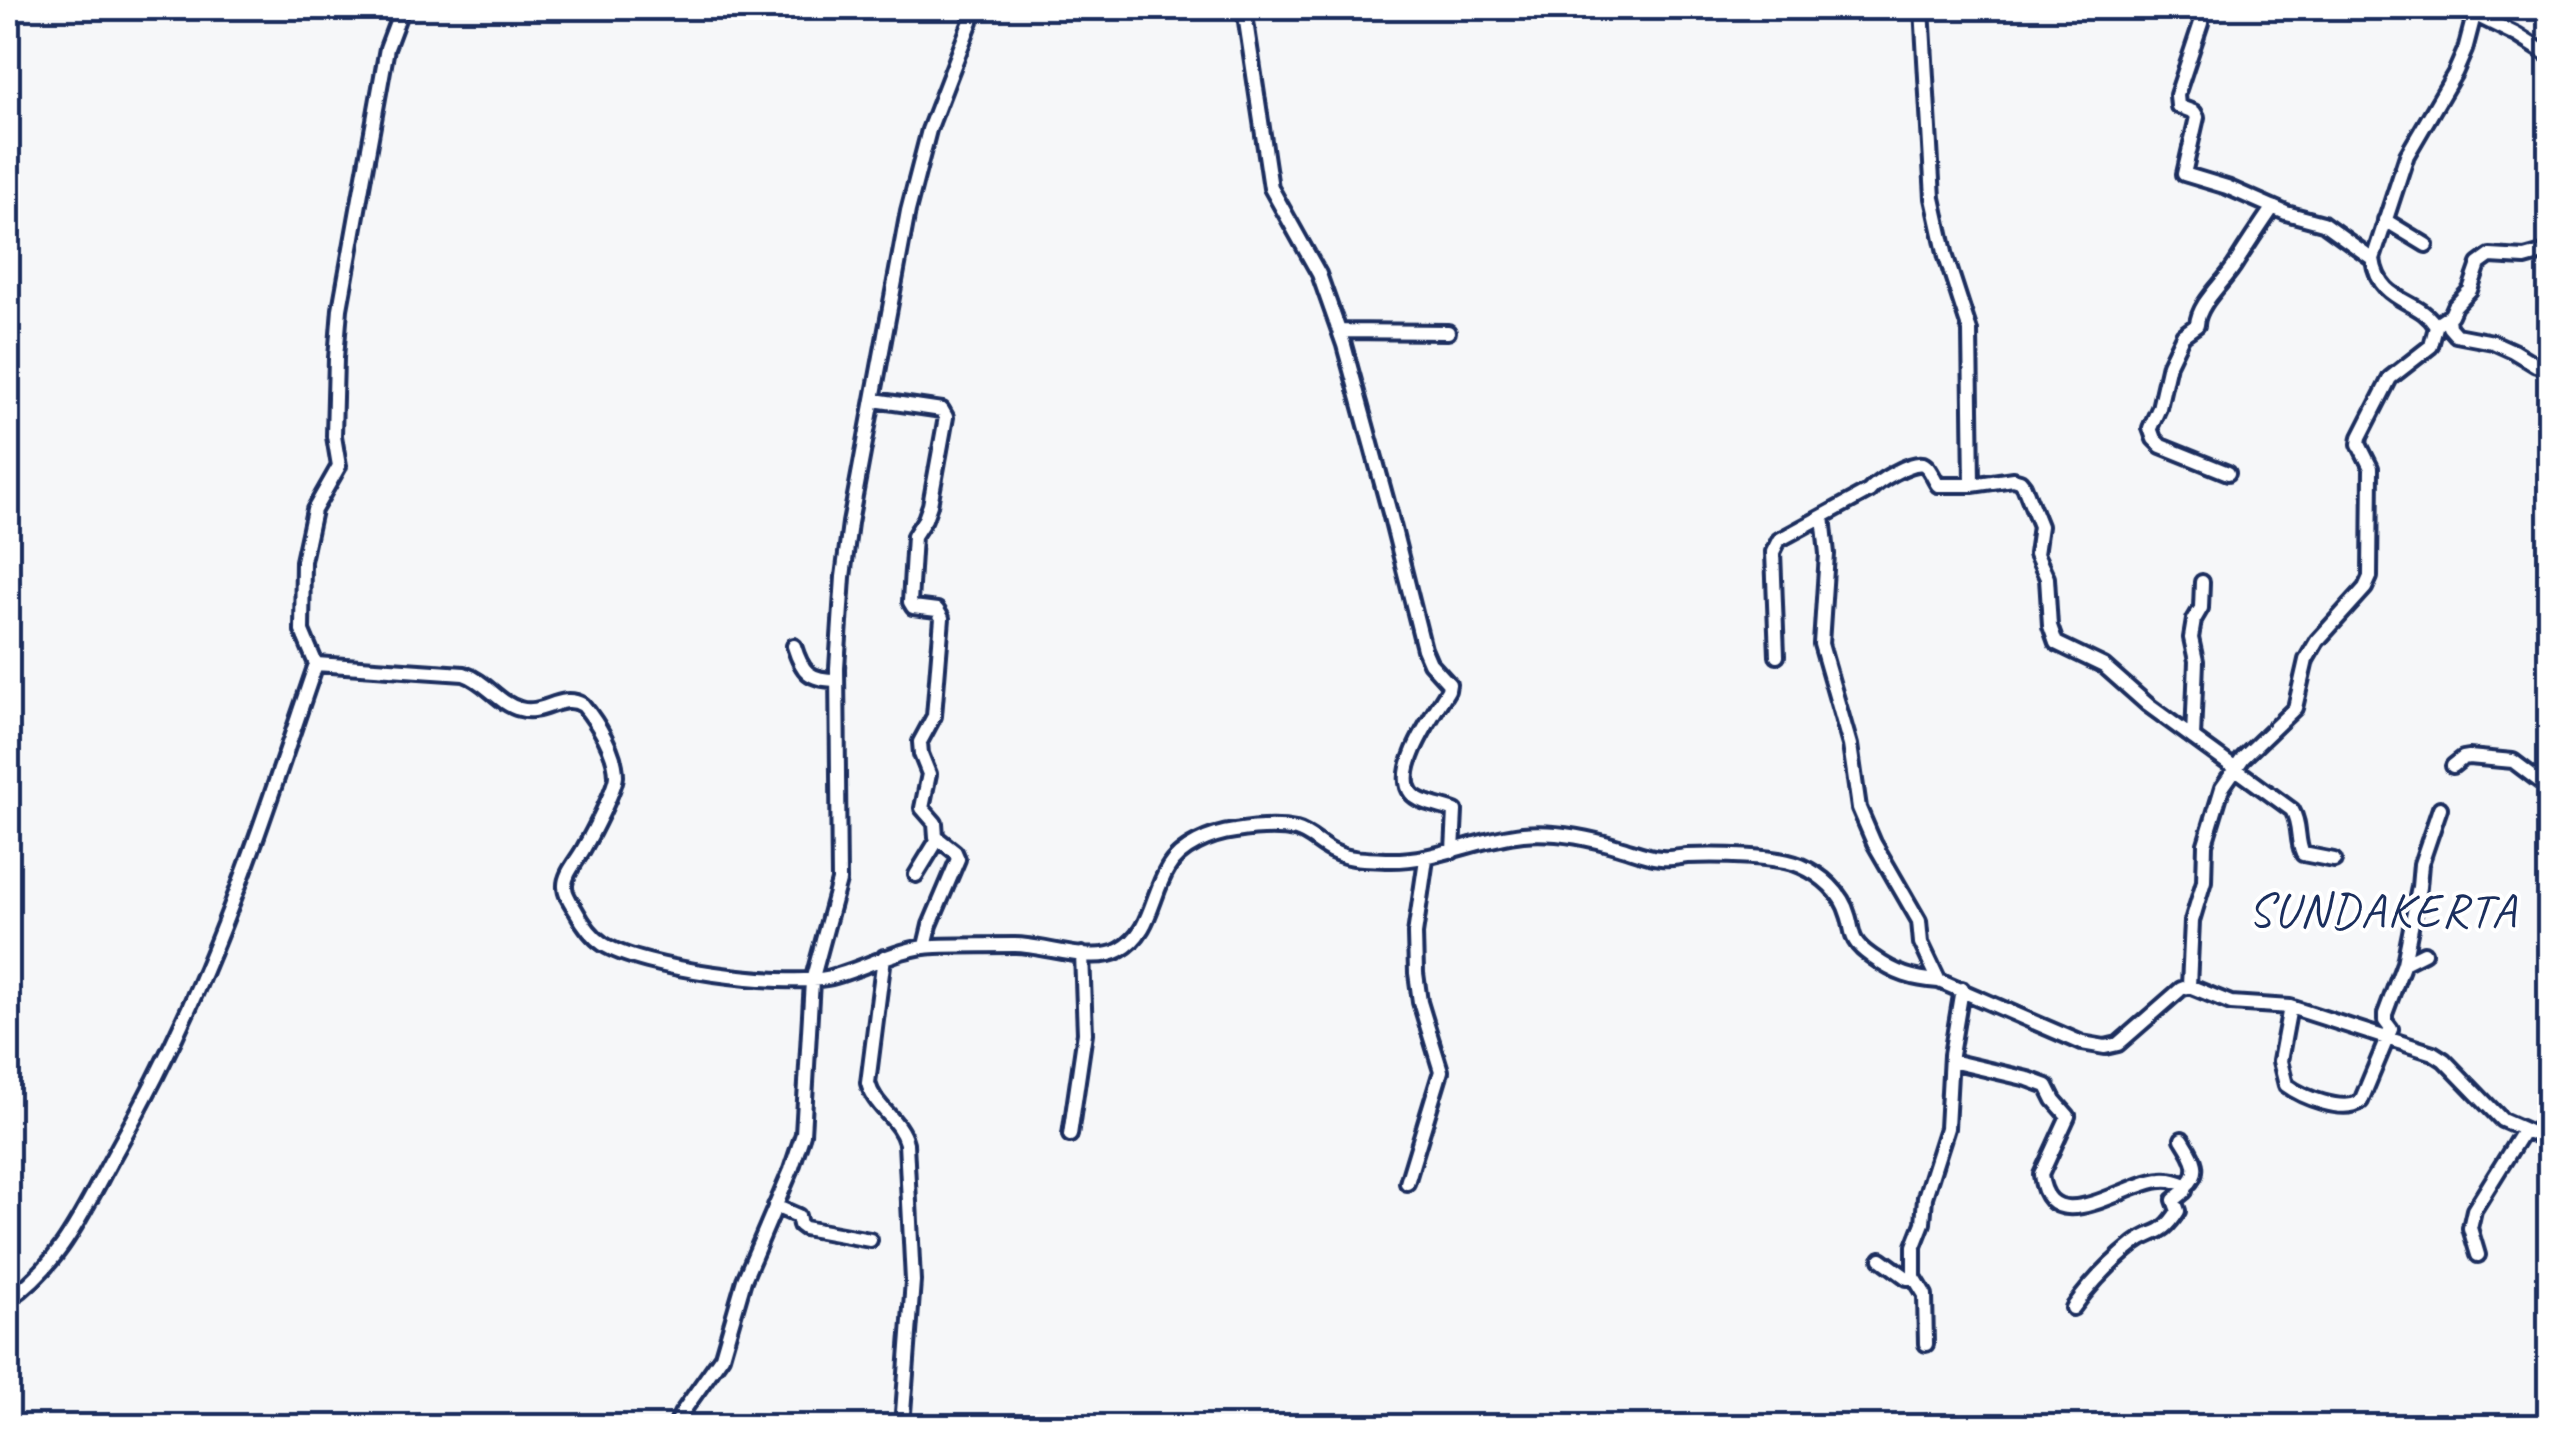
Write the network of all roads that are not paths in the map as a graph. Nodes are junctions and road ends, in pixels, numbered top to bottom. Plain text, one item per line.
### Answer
1 (402, 8) edge
2 (976, 8) edge
3 (1244, 8) edge
4 (1922, 8) edge
5 (2200, 8) edge
6 (2475, 11) edge
7 (2550, 56) edge
8 (2272, 207) junction
9 (2384, 220) junction
10 (2426, 245) dead end
11 (2550, 251) edge
12 (2372, 260) junction
13 (2442, 321) junction
14 (1340, 332) junction
15 (1448, 332) dead end
16 (2536, 365) dead end
17 (874, 400) junction
18 (2228, 472) dead end
19 (1972, 485) junction
20 (1824, 516) junction
21 (2202, 582) dead end
22 (794, 646) dead end
23 (1777, 656) dead end
24 (316, 664) junction
25 (837, 680) junction
26 (2193, 738) junction
27 (2453, 766) dead end
28 (2234, 769) junction
29 (2550, 789) edge
30 (2440, 808) dead end
31 (938, 839) junction
32 (1453, 851) junction
33 (1426, 858) junction
34 (2334, 860) dead end
35 (916, 875) dead end
36 (925, 946) junction
37 (1082, 954) junction
38 (2424, 954) dead end
39 (884, 957) junction
40 (2404, 963) junction
41 (812, 980) junction
42 (1939, 981) junction
43 (2189, 986) junction
44 (1962, 989) junction
45 (2290, 1007) junction
46 (2386, 1038) junction
47 (1950, 1060) junction
48 (2523, 1131) junction
49 (1070, 1136) dead end
50 (2182, 1138) dead end
51 (2550, 1141) edge
52 (1407, 1183) dead end
53 (2186, 1186) junction
54 (775, 1206) junction
55 (870, 1240) dead end
56 (2478, 1256) dead end
57 (1882, 1258) dead end
58 (1914, 1277) junction
59 (8, 1300) edge
60 (2073, 1308) dead end
61 (1926, 1344) dead end
62 (676, 1426) edge
63 (902, 1426) edge

1 - 24 street
2 - 17 street
3 - 14 street
4 - 19 street
5 - 8 street
6 - 7 street
6 - 9 street
8 - 12 street
8 - 18 street
9 - 10 street
9 - 12 street
11 - 13 street
12 - 13 street
13 - 16 street
13 - 28 street
14 - 15 street
14 - 32 street
17 - 25 street
17 - 31 street
19 - 20 street
19 - 26 street
20 - 23 street
20 - 42 street
21 - 26 street
22 - 25 street
24 - 41 street
24 - 59 street
25 - 41 street
26 - 28 street
27 - 29 street
28 - 34 street
28 - 43 street
30 - 40 street
31 - 35 street
31 - 36 street
32 - 33 street
32 - 42 street
33 - 37 street
33 - 52 street
36 - 37 street
36 - 39 street
37 - 49 street
38 - 40 street
39 - 41 street
39 - 63 street
40 - 46 street
41 - 54 street
42 - 44 street
43 - 44 street
43 - 45 street
44 - 47 street
45 - 46 street
45 - 46 street
46 - 48 street
47 - 53 street
47 - 58 street
48 - 51 street
48 - 56 street
50 - 53 street
53 - 60 street
54 - 55 street
54 - 62 street
57 - 58 street
58 - 61 street

